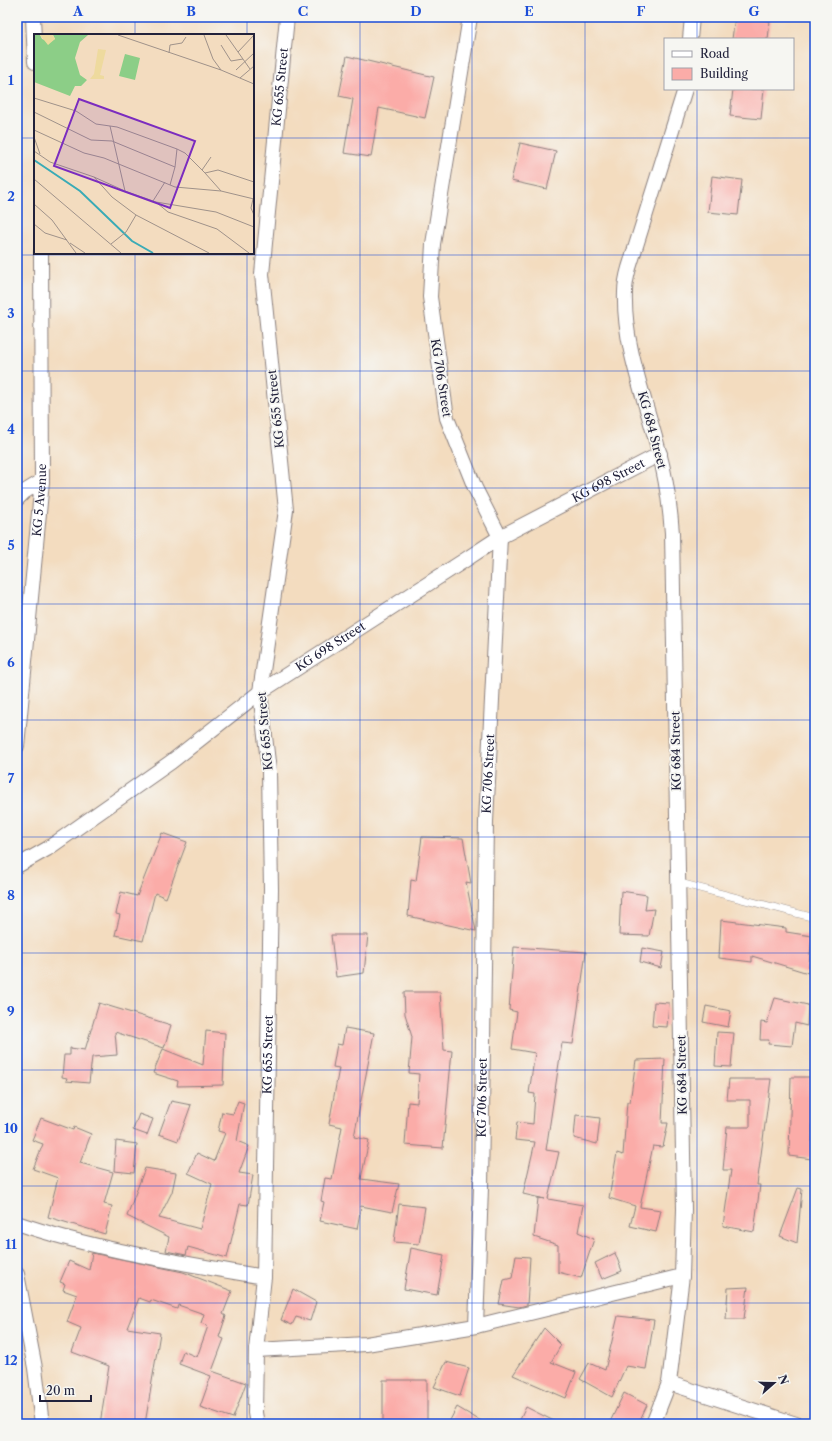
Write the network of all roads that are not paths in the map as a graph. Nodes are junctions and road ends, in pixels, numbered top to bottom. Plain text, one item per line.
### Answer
1 (33, 17) edge
2 (287, 17) edge
3 (470, 17) edge
4 (692, 17) edge
5 (690, 38) edge
6 (34, 40) edge
7 (685, 90) edge
8 (42, 254) edge
9 (660, 454) junction
10 (42, 481) junction
11 (17, 499) edge
12 (500, 538) junction
13 (260, 692) junction
14 (17, 746) edge
15 (17, 866) edge
16 (680, 883) junction
17 (815, 918) edge
18 (17, 1223) edge
19 (17, 1274) edge
20 (682, 1276) junction
21 (264, 1277) junction
22 (476, 1326) junction
23 (256, 1350) junction
24 (669, 1382) junction
25 (42, 1424) edge
26 (257, 1424) edge
27 (653, 1424) edge
28 (796, 1424) edge

1 - 6 street
2 - 13 street, KG 655 Street
3 - 12 street, KG 706 Street
4 - 5 street
7 - 9 street, KG 684 Street
8 - 10 street, KG 5 Avenue
9 - 12 street, KG 698 Street
9 - 16 street, KG 684 Street
10 - 11 street
10 - 14 street, KG 5 Avenue
12 - 13 street, KG 698 Street
12 - 22 street, KG 706 Street
13 - 15 street, KG 698 Street
13 - 21 street, KG 655 Street
16 - 17 lane
16 - 20 street, KG 684 Street
18 - 21 street
19 - 25 street
20 - 22 street
20 - 24 street, KG 684 Street
21 - 23 street, KG 655 Street
22 - 23 street
23 - 26 street, KG 655 Street
24 - 27 street, KG 684 Street
24 - 28 street

